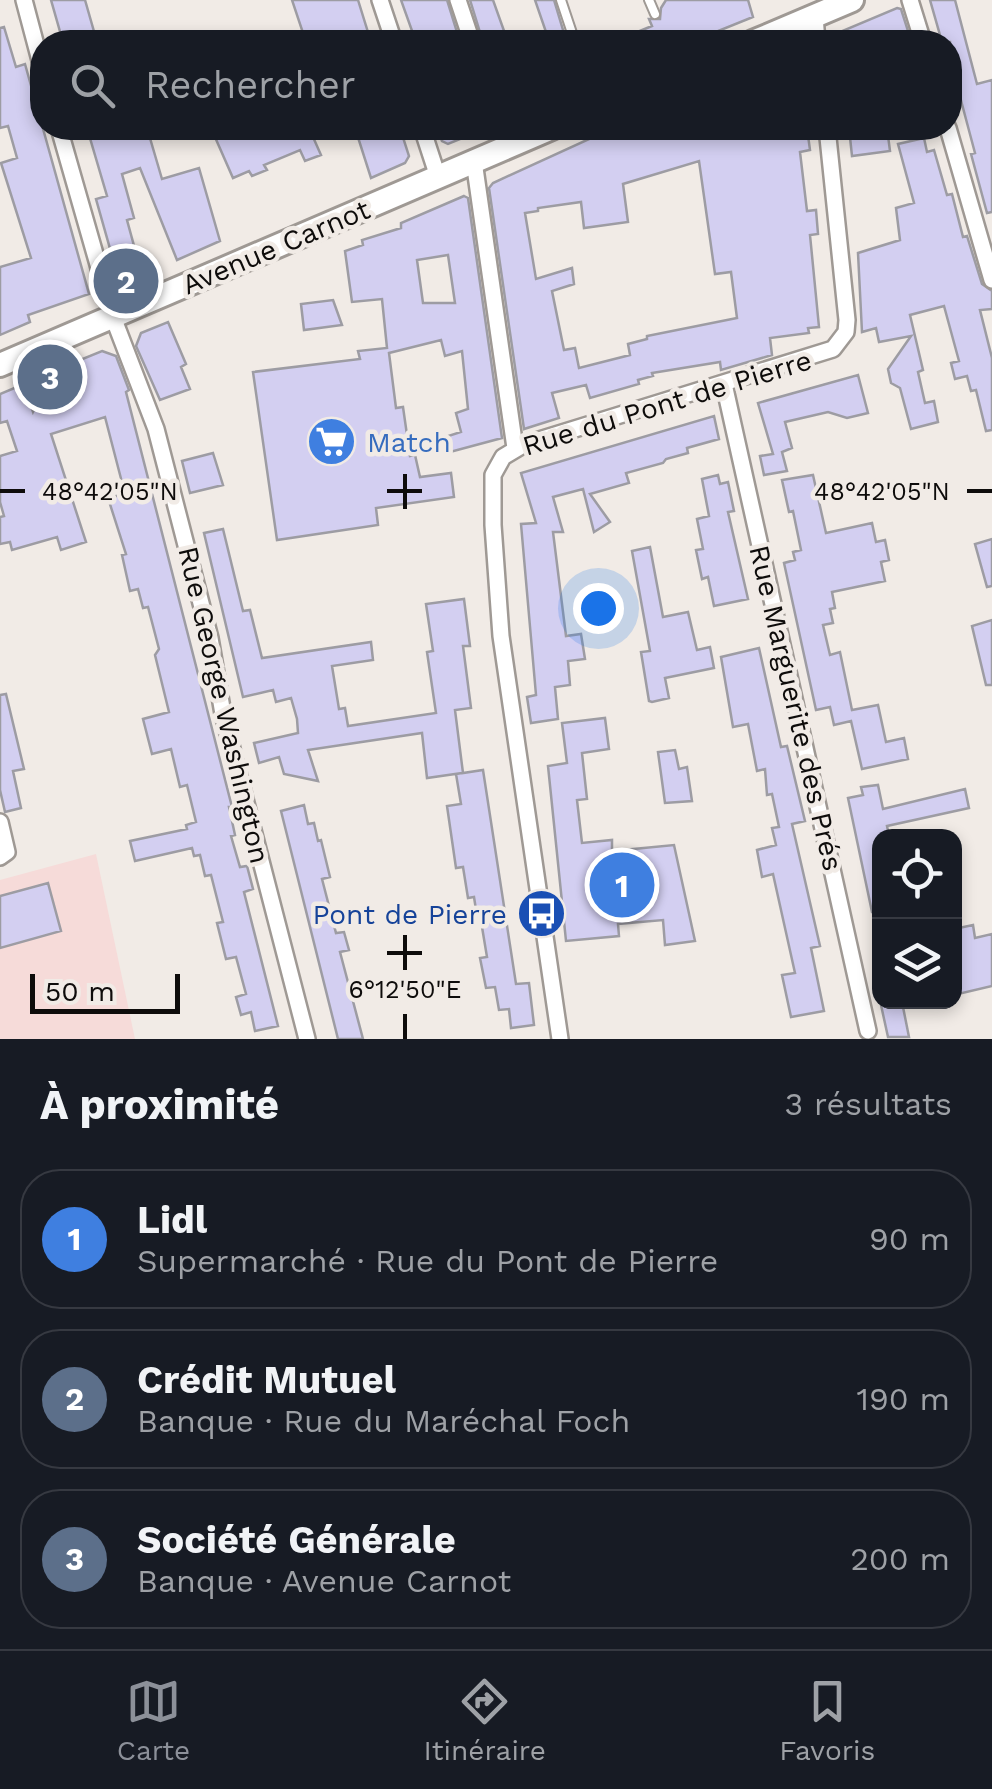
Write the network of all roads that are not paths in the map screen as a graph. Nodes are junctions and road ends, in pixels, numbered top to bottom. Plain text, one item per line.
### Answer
1 (24, 0) edge
2 (380, 0) edge
3 (458, 0) edge
4 (561, 0) edge
5 (649, 0) edge
6 (910, 0) edge
7 (848, 2) edge
8 (655, 14) dead end
9 (815, 16) junction
10 (32, 30) edge
11 (390, 30) edge
12 (468, 30) edge
13 (571, 30) edge
14 (782, 30) edge
15 (817, 30) edge
16 (919, 30) edge
17 (62, 140) edge
18 (426, 140) edge
19 (501, 140) edge
20 (827, 140) edge
21 (951, 140) edge
22 (474, 162) junction
23 (438, 177) junction
24 (992, 280) edge
25 (113, 316) junction
26 (0, 365) edge
27 (724, 384) junction
28 (515, 448) junction
29 (0, 822) edge
30 (0, 858) edge
31 (868, 1031) dead end
32 (306, 1039) edge
33 (560, 1039) edge

1 - 10 street
2 - 11 street
3 - 12 street
4 - 13 lane
5 - 8 lane
6 - 16 street
7 - 9 street
9 - 14 street
9 - 15 street
17 - 25 street, Rue George Washington
18 - 23 street
19 - 22 street, Avenue Carnot
20 - 27 street, Rue du Pont de Pierre
21 - 24 street
22 - 23 street, Avenue Carnot
22 - 28 street
23 - 25 street, Avenue Carnot
25 - 26 street, Avenue Carnot
25 - 32 street, Rue George Washington
27 - 28 street, Rue du Pont de Pierre
27 - 31 street, Rue Marguerite des Prés
28 - 33 street, Rue du Pont de Pierre
29 - 30 street

